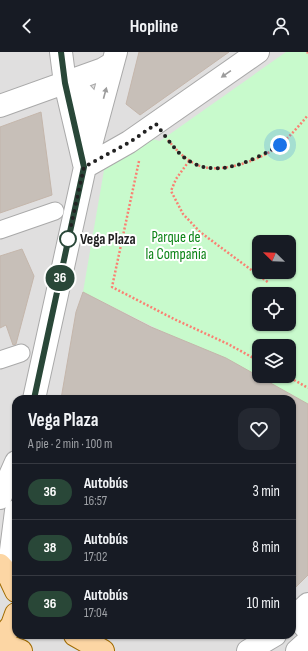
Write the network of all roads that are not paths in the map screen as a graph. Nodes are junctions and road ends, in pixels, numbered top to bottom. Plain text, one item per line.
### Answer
1 (61, 52) edge
2 (258, 52) edge
3 (115, 57) edge
4 (65, 83) junction
5 (0, 106) edge
6 (97, 123) junction
7 (84, 167) junction
8 (55, 211) dead end
9 (0, 230) edge
10 (21, 353) dead end
11 (0, 360) edge
12 (35, 395) edge
13 (12, 471) edge
14 (0, 498) edge
15 (12, 544) edge
16 (8, 577) edge
17 (12, 625) edge
18 (82, 639) edge
19 (97, 639) edge
20 (268, 639) edge
21 (0, 641) edge
22 (308, 641) edge
23 (21, 651) edge
24 (103, 651) edge
25 (248, 651) edge
26 (297, 651) edge

1 - 4 street
2 -> 7 street
3 - 4 street
6 -> 3 street
4 - 5 street
4 - 6 street
4 - 7 street
6 - 7 street
7 - 12 street
8 - 9 street
10 - 11 street
13 - 14 street
15 - 16 street
17 - 21 main road
18 - 24 main road
19 - 24 street
20 - 25 street
21 - 23 main road
22 - 26 street

